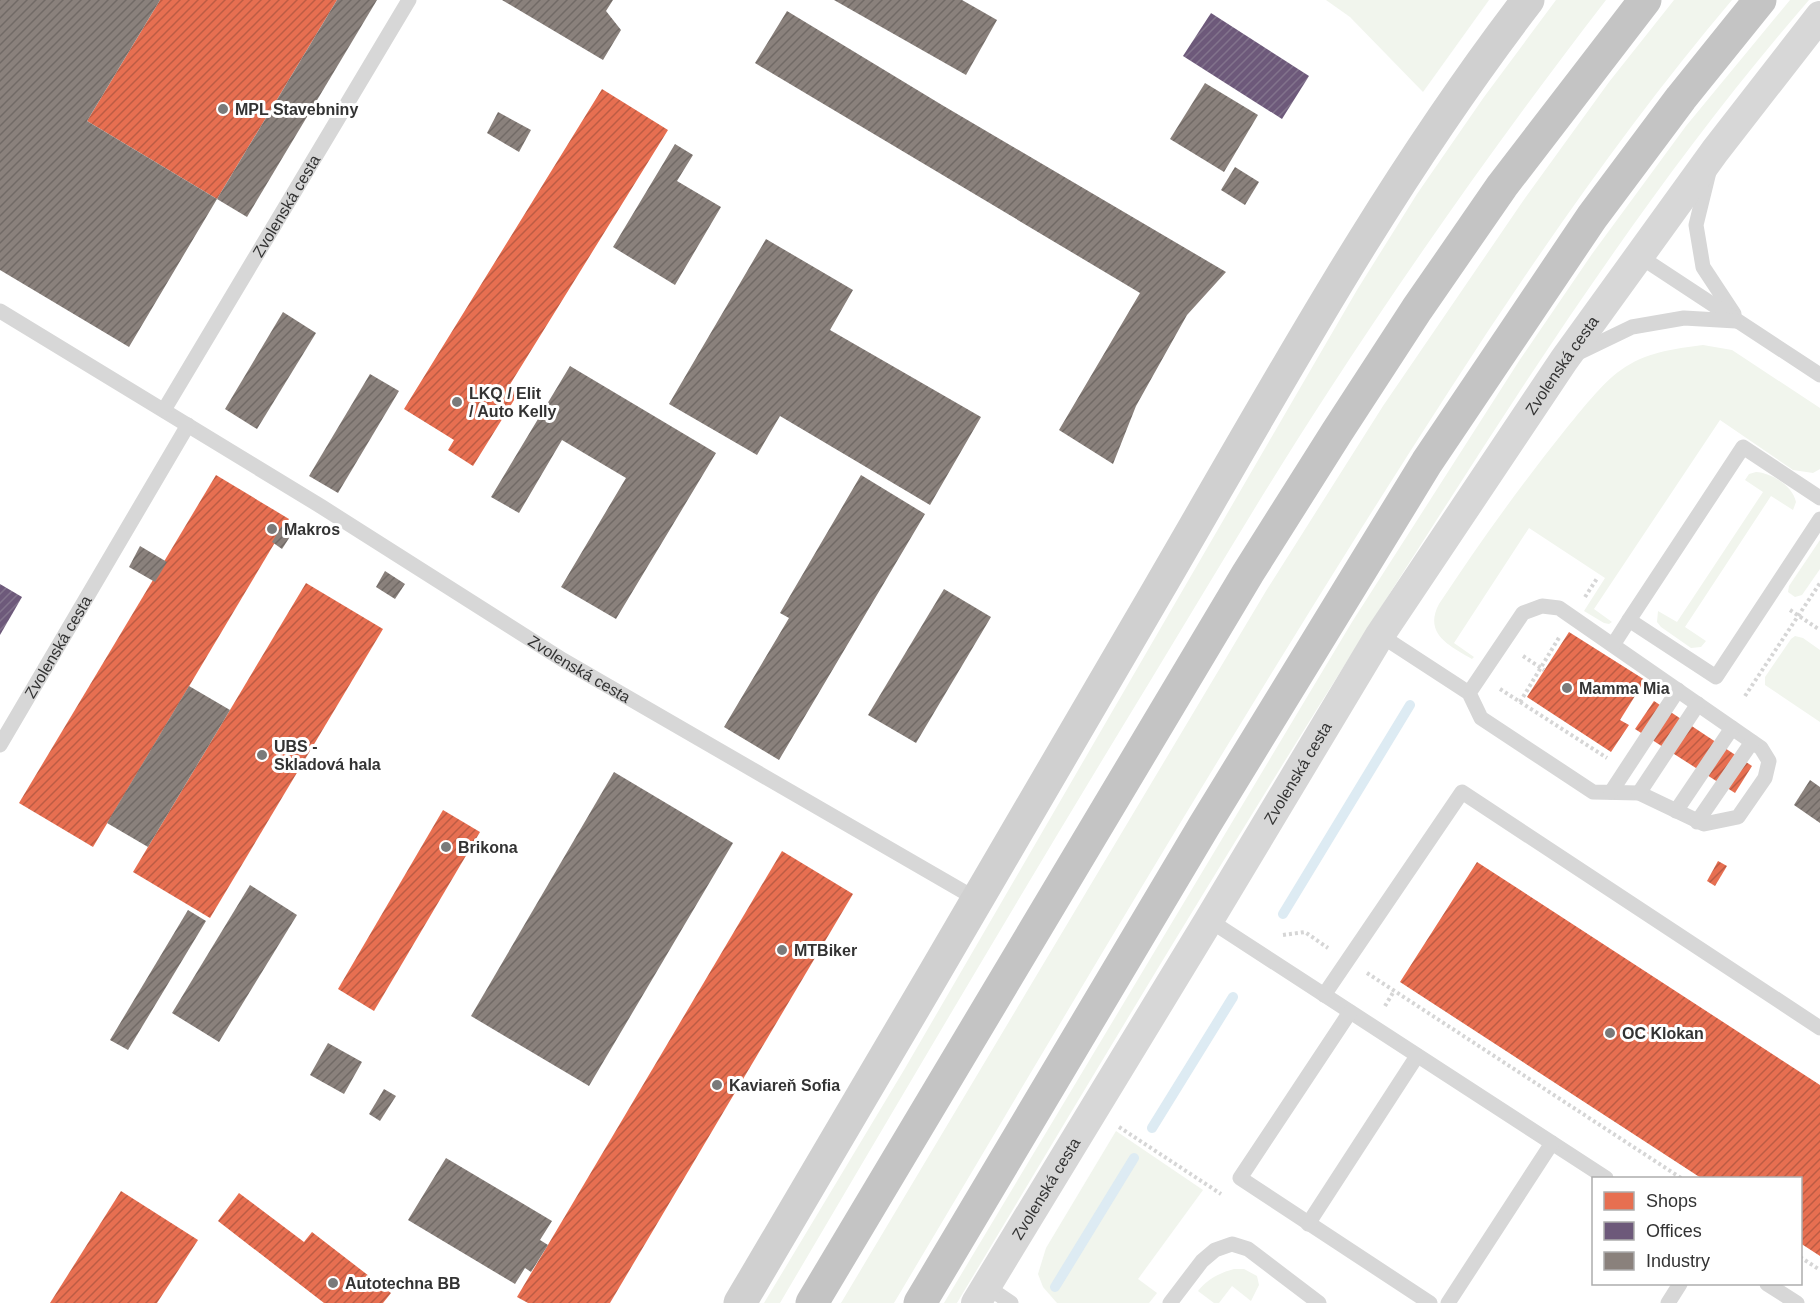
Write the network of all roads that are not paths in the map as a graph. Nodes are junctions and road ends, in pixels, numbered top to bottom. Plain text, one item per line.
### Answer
1 (410, 0) edge
2 (1528, 0) edge
3 (1645, 0) edge
4 (1760, 0) edge
5 (1820, 16) edge
6 (1714, 151) junction
7 (1639, 256) junction
8 (0, 310) edge
9 (1739, 321) junction
10 (1564, 360) junction
11 (1820, 375) edge
12 (164, 410) junction
13 (188, 425) junction
14 (1820, 498) edge
15 (1820, 519) edge
16 (1629, 620) junction
17 (1380, 635) junction
18 (1613, 645) junction
19 (1678, 690) junction
20 (1469, 693) junction
21 (1698, 704) junction
22 (1732, 728) junction
23 (1752, 742) junction
24 (0, 745) edge
25 (1611, 792) junction
26 (1640, 793) junction
27 (1676, 811) junction
28 (1697, 822) junction
29 (978, 900) junction
30 (1209, 920) junction
31 (1324, 995) junction
32 (1350, 1012) junction
33 (1820, 1028) edge
34 (1417, 1056) junction
35 (1552, 1143) junction
36 (1603, 1177) edge
37 (1308, 1224) junction
38 (1679, 1285) edge
39 (1771, 1287) edge
40 (981, 1295) edge
41 (740, 1303) edge
42 (812, 1303) edge
43 (920, 1303) edge
44 (1011, 1303) edge
45 (1170, 1303) edge
46 (1319, 1303) edge
47 (1430, 1303) edge
48 (1448, 1303) edge
49 (1668, 1303) edge
50 (1767, 1303) edge
51 (1797, 1303) edge

1 - 12 lane, Zvolenská cesta
2 - 29 main road
3 - 42 highway
4 - 43 highway
5 - 6 street, Zvolenská cesta
6 - 7 street, Zvolenská cesta
6 - 9 lane
7 - 9 lane
7 - 10 street, Zvolenská cesta
8 - 12 lane, Zvolenská cesta
9 - 10 lane
9 - 11 lane
10 - 17 street, Zvolenská cesta
12 - 13 lane, Zvolenská cesta
13 - 24 lane, Zvolenská cesta
13 - 29 lane, Zvolenská cesta
14 - 16 lane
15 - 16 lane
16 - 18 lane
17 - 20 lane
17 - 30 street, Zvolenská cesta
18 - 19 lane
18 - 20 lane
19 - 21 lane
19 - 25 lane
20 - 25 lane
21 - 22 lane
21 - 26 lane
22 - 23 lane
22 - 27 lane
23 - 28 lane
23 - 28 lane
25 - 26 lane
26 - 27 lane
27 - 28 lane
29 - 41 main road
30 - 31 lane
30 - 40 street, Zvolenská cesta
31 - 32 lane
31 - 33 lane
32 - 34 lane
32 - 37 lane
34 - 35 lane
34 - 37 lane
35 - 36 lane
35 - 48 lane
37 - 47 lane
38 - 49 lane
39 - 50 lane
39 - 51 lane
40 - 44 lane
45 - 46 lane

